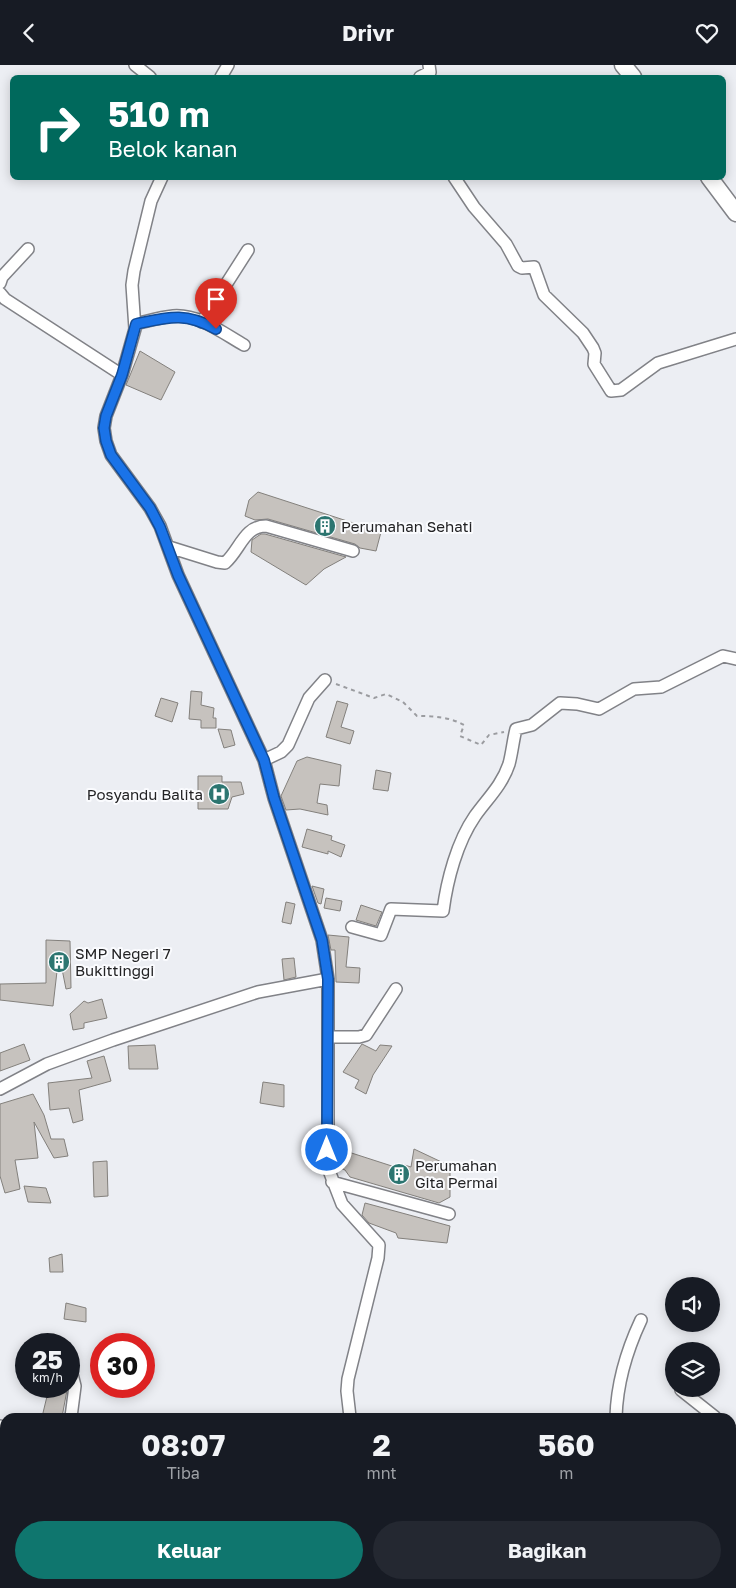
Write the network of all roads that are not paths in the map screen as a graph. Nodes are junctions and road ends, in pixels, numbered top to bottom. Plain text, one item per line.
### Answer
1 (135, 65) edge
2 (428, 65) edge
3 (623, 65) edge
4 (148, 75) edge
5 (424, 75) edge
6 (631, 75) edge
7 (161, 180) edge
8 (456, 180) edge
9 (711, 180) edge
10 (736, 213) edge
11 (28, 249) dead end
12 (248, 250) dead end
13 (0, 283) edge
14 (0, 293) edge
15 (202, 321) junction
16 (136, 324) junction
17 (736, 339) edge
18 (244, 345) dead end
19 (122, 375) junction
20 (169, 547) junction
21 (352, 551) dead end
22 (736, 659) edge
23 (325, 680) road end
24 (264, 760) junction
25 (352, 927) dead end
26 (328, 979) junction
27 (396, 989) dead end
28 (328, 1037) junction
29 (0, 1089) edge
30 (332, 1182) junction
31 (448, 1214) dead end
32 (640, 1320) dead end
33 (690, 1397) edge
34 (73, 1398) edge
35 (72, 1413) edge
36 (349, 1413) edge
37 (616, 1413) edge
38 (710, 1413) edge

1 - 4 street
2 - 5 street
3 - 6 street
7 - 16 street
8 - 17 street
9 - 10 street
11 - 13 street
12 - 15 street
14 - 19 street
15 - 16 street
15 - 18 street
16 - 19 street
19 - 20 street
20 - 21 street
20 - 24 street
22 - 25 street
23 - 24 street
24 - 26 street
26 - 28 street
26 - 29 street
27 - 28 street
28 - 30 street
30 - 31 street
30 - 36 street
32 - 37 street
33 - 38 street
34 - 35 street

